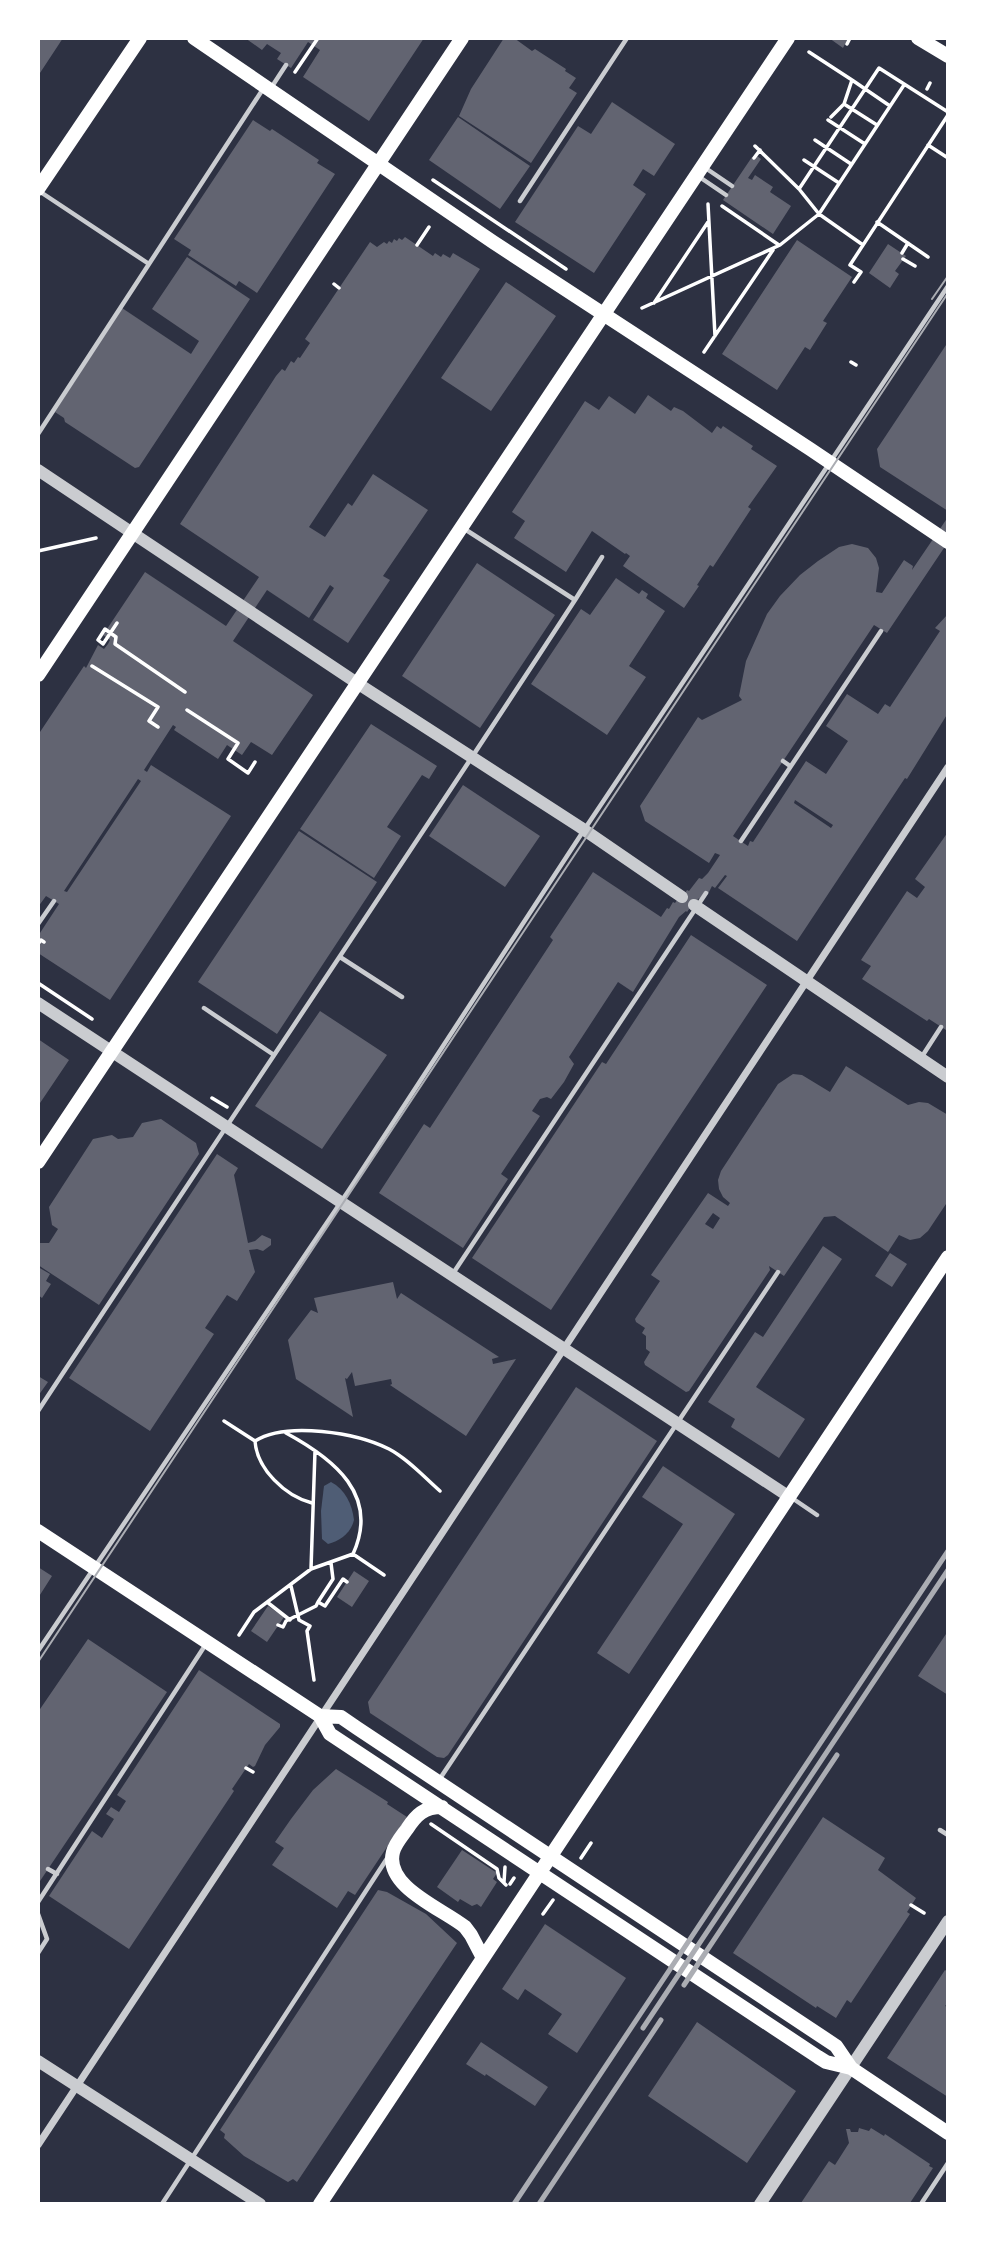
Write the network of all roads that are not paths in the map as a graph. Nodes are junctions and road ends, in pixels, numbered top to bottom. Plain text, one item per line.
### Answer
1 (140, 38) edge
2 (194, 38) edge
3 (462, 38) edge
4 (627, 38) edge
5 (788, 38) edge
6 (918, 38) edge
7 (945, 49) edge
8 (286, 65) dead end
9 (267, 88) junction
10 (379, 164) junction
11 (701, 172) junction
12 (732, 186) dead end
13 (38, 189) edge
14 (726, 195) dead end
15 (520, 201) dead end
16 (149, 264) junction
17 (947, 286) edge
18 (605, 315) junction
19 (38, 434) edge
20 (829, 462) junction
21 (38, 470) edge
22 (462, 527) junction
23 (133, 533) junction
24 (947, 542) edge
25 (602, 557) dead end
26 (575, 600) junction
27 (881, 631) dead end
28 (38, 675) edge
29 (357, 682) junction
30 (472, 757) junction
31 (783, 761) dead end
32 (790, 766) junction
33 (947, 767) edge
34 (584, 830) junction
35 (741, 841) dead end
36 (706, 893) dead end
37 (682, 897) dead end
38 (54, 901) dead end
39 (696, 906) junction
40 (38, 924) edge
41 (340, 957) junction
42 (806, 982) junction
43 (402, 997) dead end
44 (38, 1003) edge
45 (204, 1008) dead end
46 (941, 1027) dead end
47 (112, 1052) junction
48 (274, 1055) junction
49 (920, 1058) junction
50 (947, 1077) edge
51 (226, 1126) junction
52 (38, 1162) edge
53 (341, 1202) junction
54 (947, 1257) edge
55 (778, 1272) dead end
56 (452, 1276) junction
57 (563, 1349) junction
58 (38, 1411) edge
59 (678, 1423) junction
60 (788, 1496) junction
61 (817, 1515) dead end
62 (38, 1531) edge
63 (93, 1568) junction
64 (207, 1642) junction
65 (38, 1651) edge
66 (320, 1716) junction
67 (439, 1781) junction
68 (435, 1811) junction
69 (940, 1830) dead end
70 (947, 1835) edge
71 (393, 1851) junction
72 (48, 1869) dead end
73 (57, 1874) junction
74 (38, 1902) edge
75 (38, 1914) edge
76 (947, 1921) edge
77 (38, 1953) edge
78 (483, 1958) junction
79 (38, 2061) edge
80 (851, 2068) junction
81 (78, 2085) junction
82 (947, 2133) edge
83 (38, 2145) edge
84 (192, 2159) junction
85 (947, 2164) edge
86 (162, 2203) edge
87 (260, 2203) edge
88 (320, 2203) edge
89 (760, 2203) edge
90 (921, 2203) edge

1 - 13 main road
2 - 9 main road
3 - 10 main road
4 - 15 lane
5 - 11 main road
6 - 7 main road
8 - 9 lane
9 - 10 main road
9 - 16 lane
10 - 18 main road
10 - 23 main road
11 - 12 lane
11 - 14 lane
11 - 18 main road
13 - 16 lane
16 - 19 lane
17 - 20 lane
18 - 20 main road
18 - 22 main road
20 - 24 main road
20 - 34 lane
21 - 23 street
22 - 26 lane
22 - 29 main road
23 - 28 main road
23 - 29 street
25 - 26 lane
26 - 30 lane
27 - 32 lane
29 - 30 street
29 - 47 main road
30 - 34 street
30 - 41 lane
31 - 32 lane
32 - 35 lane
33 - 42 street
34 - 37 street
34 - 53 lane
36 - 39 lane
38 - 40 lane
39 - 42 street
39 - 56 lane
41 - 43 lane
41 - 48 lane
42 - 49 street
42 - 57 street
44 - 47 street
45 - 48 lane
46 - 49 lane
47 - 51 street
47 - 52 main road
48 - 51 lane
49 - 50 street
51 - 53 street
51 - 58 lane
53 - 56 street
53 - 63 lane
54 - 60 main road
55 - 59 lane
56 - 57 street
57 - 59 street
57 - 66 street
59 - 60 street
59 - 67 lane
60 - 61 lane
60 - 78 main road
62 - 63 main road
63 - 64 main road
63 - 65 lane
64 - 66 main road
64 - 73 lane
66 - 67 main road
66 - 68 main road
66 - 81 street
67 - 80 main road
68 - 71 main road
68 - 80 main road
69 - 70 lane
71 - 78 main road
71 - 84 lane
72 - 73 lane
73 - 74 lane
75 - 77 lane
76 - 80 street
78 - 88 main road
79 - 81 street
80 - 82 main road
80 - 89 street
81 - 83 street
81 - 84 street
84 - 86 lane
84 - 87 street
85 - 90 lane

